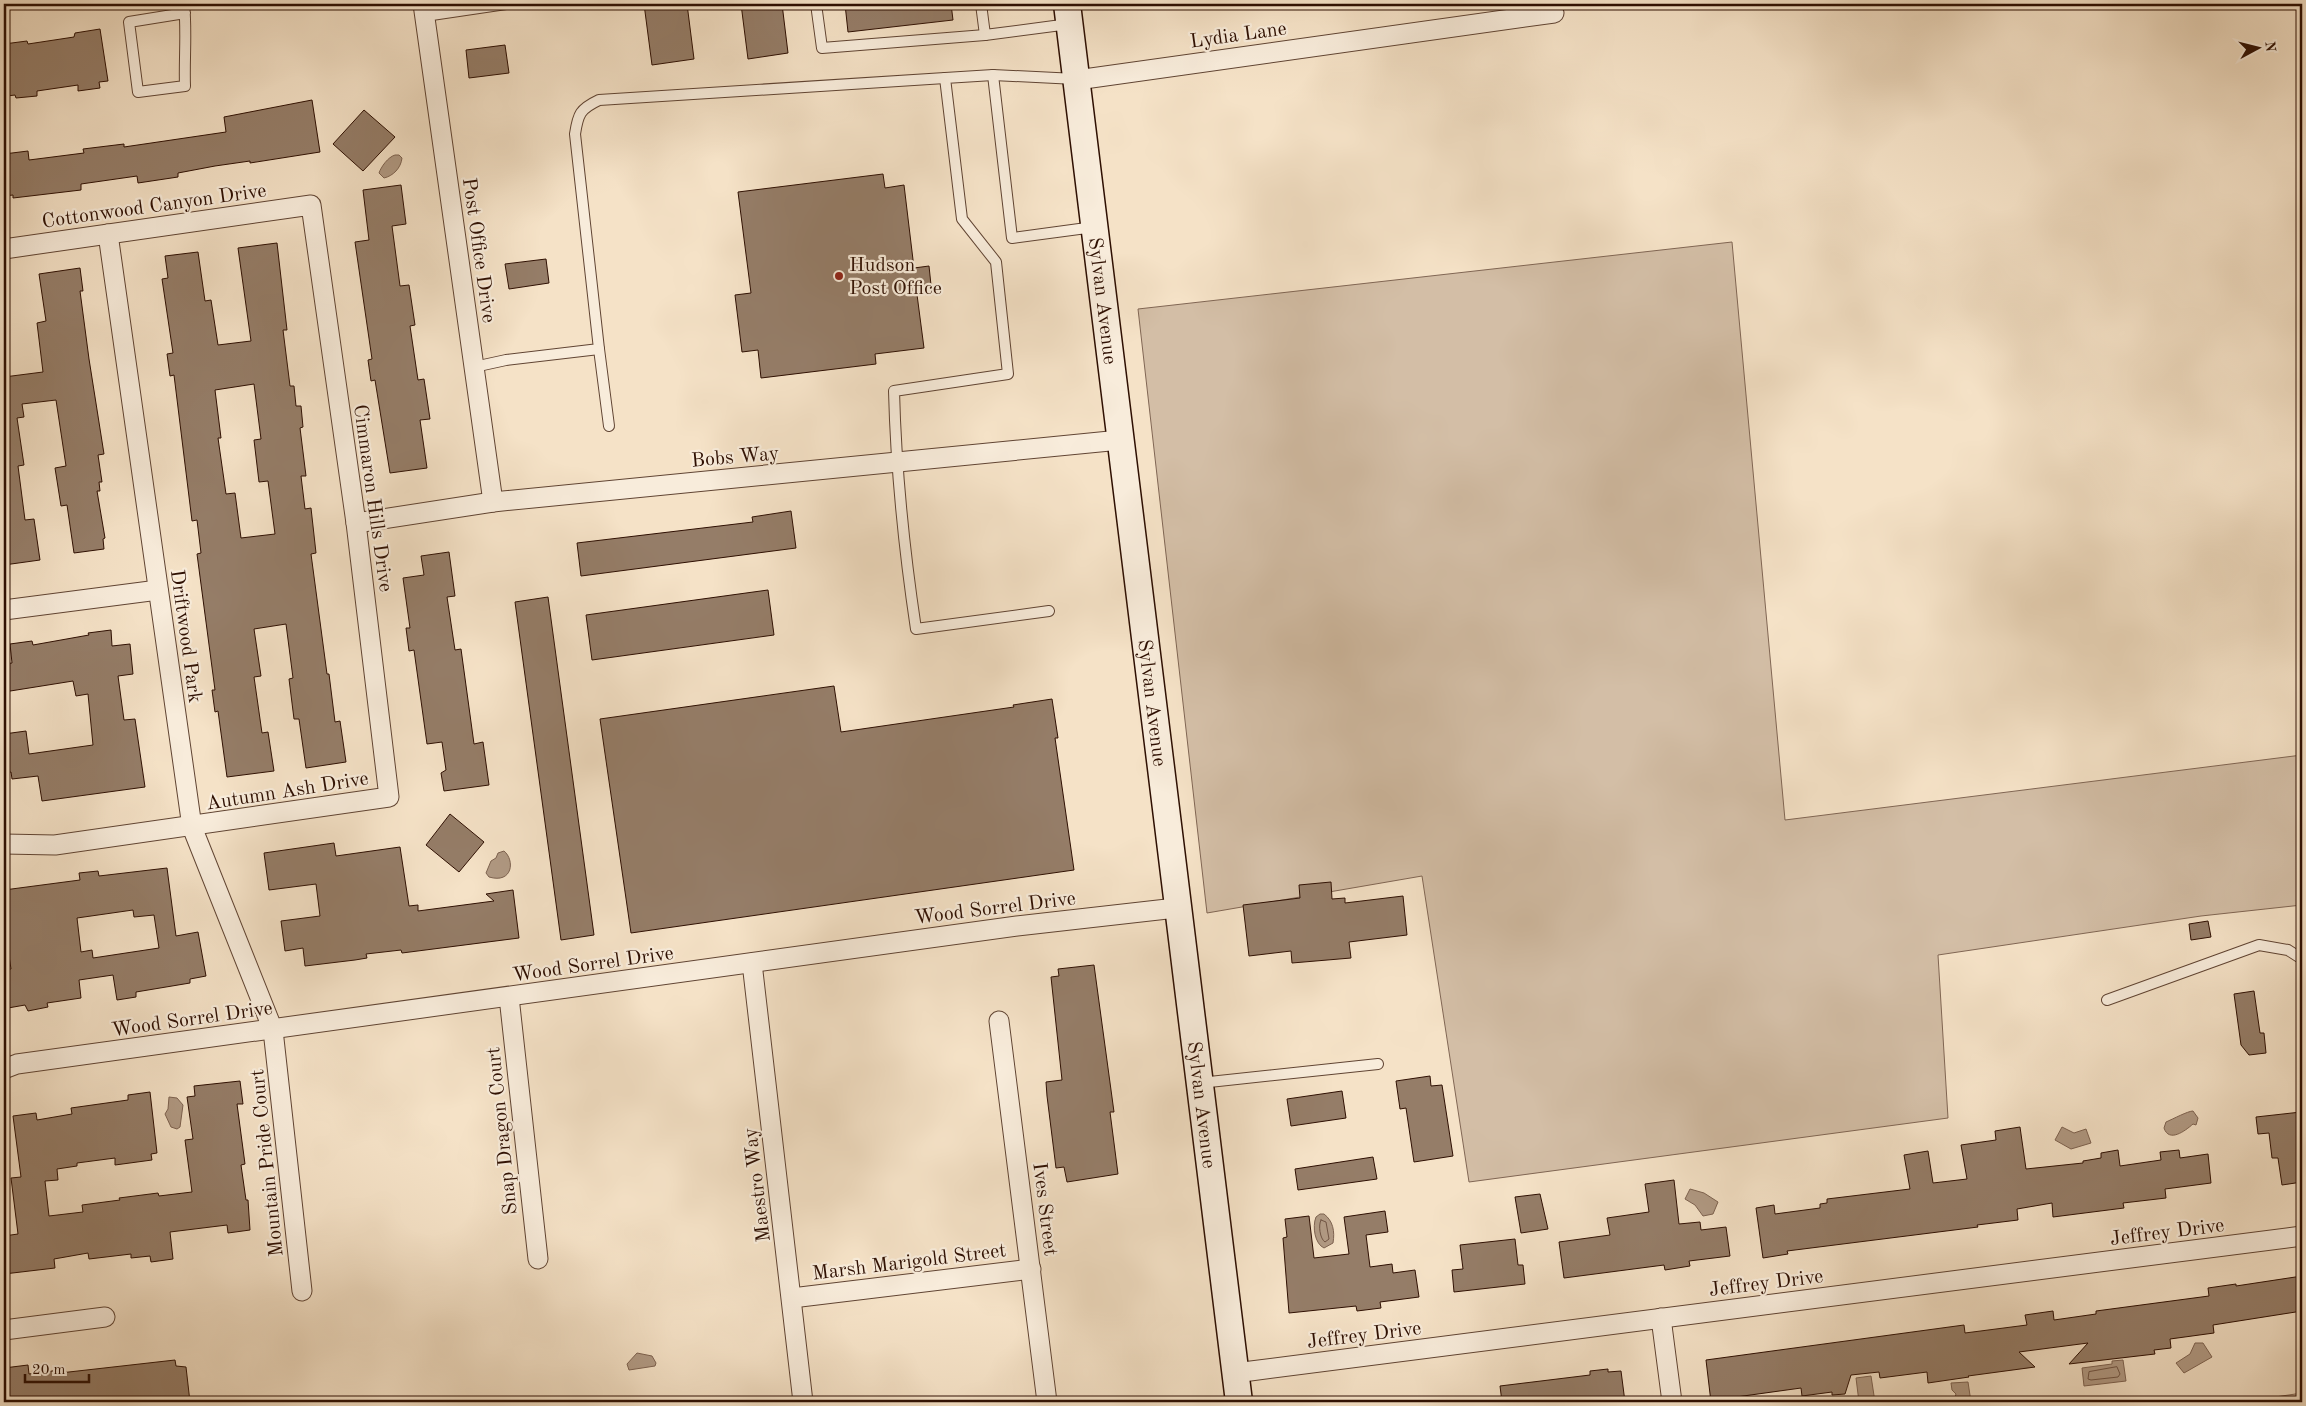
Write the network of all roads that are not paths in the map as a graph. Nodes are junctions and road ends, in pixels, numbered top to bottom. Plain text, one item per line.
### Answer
1 (506, 4) edge
2 (816, 4) edge
3 (981, 4) edge
4 (185, 8) edge
5 (424, 10) edge
6 (1554, 13) dead end
7 (1068, 14) edge
8 (985, 35) junction
9 (993, 75) junction
10 (945, 78) junction
11 (1076, 80) junction
12 (311, 205) joint
13 (1094, 227) junction
14 (108, 234) junction
15 (4, 248) edge
16 (599, 349) junction
17 (474, 367) junction
18 (609, 426) dead end
19 (1120, 440) junction
20 (896, 463) junction
21 (493, 502) junction
22 (356, 523) junction
23 (158, 590) junction
24 (4, 610) edge
25 (1049, 612) dead end
26 (389, 797) joint
27 (192, 827) junction
28 (4, 844) edge
29 (1176, 908) junction
30 (2302, 959) edge
31 (752, 963) junction
32 (509, 998) junction
33 (2107, 1000) dead end
34 (999, 1021) dead end
35 (273, 1030) junction
36 (1378, 1064) dead end
37 (8, 1065) edge
38 (1199, 1083) junction
39 (2302, 1236) edge
40 (538, 1259) dead end
41 (1030, 1269) junction
42 (302, 1292) dead end
43 (792, 1298) junction
44 (105, 1317) dead end
45 (1661, 1318) junction
46 (4, 1330) edge
47 (1235, 1373) junction
48 (803, 1402) edge
49 (1047, 1402) edge
50 (1238, 1402) edge
51 (1672, 1402) edge

1 - 5 lane
2 - 8 lane
3 - 8 lane
4 - 4 lane
5 - 17 street, Post Office Drive
6 - 11 street, Lydia Lane
7 - 8 lane
7 - 11 main road, Sylvan Avenue
9 - 10 lane
9 - 11 lane
9 - 13 lane
10 - 16 lane
10 - 20 lane
11 - 13 main road, Sylvan Avenue
12 - 14 street, Cottonwood Canyon Drive
12 - 22 street, Cimmaron Hills Drive
13 - 19 main road, Sylvan Avenue
14 - 15 street, Cottonwood Canyon Drive
14 - 23 street, Driftwood Park
16 - 17 lane
16 - 18 lane
17 - 21 street, Post Office Drive
19 - 20 street, Bobs Way
19 - 29 main road, Sylvan Avenue
20 - 21 street, Bobs Way
20 - 25 lane
21 - 22 street, Bobs Way
22 - 26 street, Cimmaron Hills Drive
23 - 24 street
23 - 27 street, Driftwood Park
26 - 27 street, Autumn Ash Drive
27 - 28 street, Autumn Ash Drive
27 - 35 street, Driftwood Park
29 - 31 street, Wood Sorrel Drive
29 - 38 main road, Sylvan Avenue
30 - 33 lane
31 - 32 street, Wood Sorrel Drive
31 - 43 street, Maestro Way
32 - 35 street, Wood Sorrel Drive
32 - 40 street, Snap Dragon Court
34 - 41 street, Ives Street
35 - 37 street, Wood Sorrel Drive
35 - 42 street, Mountain Pride Court
36 - 38 lane
38 - 47 main road, Sylvan Avenue
39 - 45 street, Jeffrey Drive
41 - 43 street, Marsh Marigold Street
41 - 49 street, Ives Street
43 - 48 street, Maestro Way
44 - 46 street
45 - 47 street, Jeffrey Drive
45 - 51 street
47 - 50 main road, Sylvan Avenue

